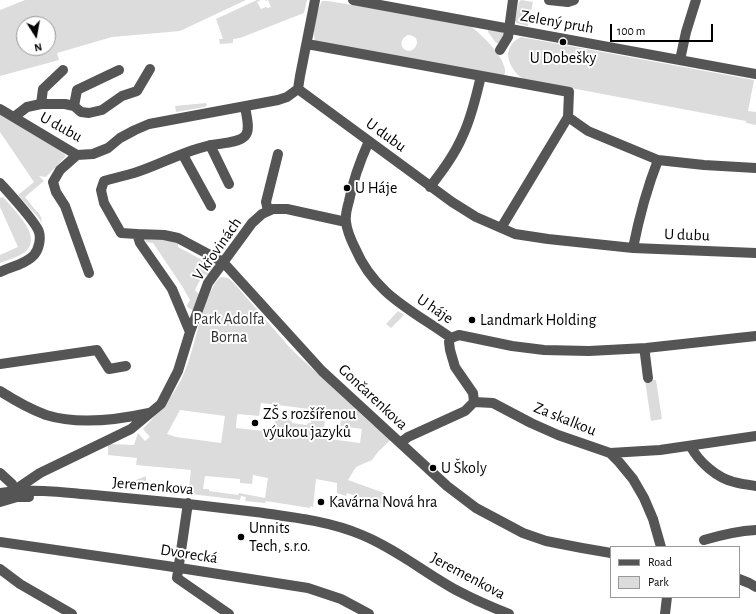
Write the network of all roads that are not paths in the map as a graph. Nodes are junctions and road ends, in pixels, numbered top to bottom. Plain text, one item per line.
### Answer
1 (315, 0) edge
2 (353, 0) edge
3 (513, 0) edge
4 (549, 0) edge
5 (574, 0) edge
6 (696, 0) edge
7 (509, 29) junction
8 (307, 44) junction
9 (500, 50) dead end
10 (680, 60) junction
11 (63, 70) dead end
12 (119, 70) dead end
13 (150, 70) dead end
14 (756, 74) edge
15 (481, 76) junction
16 (298, 89) junction
17 (41, 104) junction
18 (74, 106) junction
19 (245, 106) junction
20 (0, 109) edge
21 (14, 117) junction
22 (568, 117) junction
23 (369, 141) junction
24 (210, 145) junction
25 (278, 154) dead end
26 (77, 155) junction
27 (182, 155) junction
28 (658, 160) junction
29 (756, 168) edge
30 (0, 183) edge
31 (230, 184) dead end
32 (430, 187) junction
33 (211, 206) dead end
34 (268, 211) junction
35 (346, 222) junction
36 (502, 228) junction
37 (137, 234) junction
38 (633, 248) junction
39 (756, 253) edge
40 (223, 262) junction
41 (0, 272) edge
42 (89, 273) dead end
43 (190, 332) junction
44 (756, 336) edge
45 (451, 338) junction
46 (646, 348) junction
47 (0, 364) edge
48 (126, 366) dead end
49 (648, 378) dead end
50 (0, 391) edge
51 (474, 402) junction
52 (151, 413) junction
53 (756, 436) edge
54 (400, 443) junction
55 (691, 447) junction
56 (610, 453) junction
57 (0, 473) edge
58 (756, 486) edge
59 (0, 492) edge
60 (16, 494) junction
61 (0, 502) edge
62 (186, 510) junction
63 (302, 522) junction
64 (756, 530) edge
65 (704, 540) dead end
66 (0, 542) edge
67 (662, 546) edge
68 (610, 553) edge
69 (179, 568) junction
70 (0, 569) edge
71 (740, 580) edge
72 (756, 587) edge
73 (667, 598) edge
74 (72, 614) edge
75 (229, 614) edge
76 (369, 614) edge
77 (493, 614) edge
78 (509, 614) edge
79 (665, 614) edge

1 - 8 street
2 - 7 street, Zelený pruh
3 - 7 street
4 - 5 street
6 - 10 street
7 - 9 street
7 - 10 street, Zelený pruh
8 - 15 street
8 - 16 street
10 - 14 street, Zelený pruh
11 - 17 street, U dubu
12 - 18 street, U dubu
13 - 18 street, U dubu
15 - 22 street
15 - 32 street
16 - 19 street, U dubu
16 - 23 street, U dubu
17 - 18 street, U dubu
17 - 21 street, U dubu
19 - 24 street
19 - 26 street, U dubu
20 - 21 street, U dubu
21 - 26 street, U dubu
22 - 28 street
22 - 36 street
23 - 32 street, U dubu
23 - 35 street, U háje
24 - 27 street
24 - 31 street
25 - 34 street
26 - 42 street
27 - 33 street
27 - 37 street, Gončarenkova
28 - 29 street
28 - 38 street
30 - 41 street
32 - 36 street, U dubu
34 - 35 street
34 - 40 street, V křovinách
35 - 45 street, U háje
36 - 38 street, U dubu
37 - 40 street, Gončarenkova
37 - 43 street
38 - 39 street, U dubu
40 - 43 street, V křovinách
40 - 54 street, Gončarenkova
43 - 52 street, V křovinách
44 - 46 street, U háje
45 - 46 street, U háje
45 - 51 street
46 - 49 street
47 - 48 street
50 - 52 street
51 - 54 street
51 - 56 street, Za skalkou
52 - 60 street, V křovinách
53 - 55 street
54 - 68 street, Gončarenkova
55 - 56 street
55 - 58 street
56 - 67 street, Za skalkou
57 - 60 street
59 - 60 street, Jeremenkova
60 - 61 street, Jeremenkova
60 - 62 street, Jeremenkova
62 - 63 street, Jeremenkova
62 - 69 street
63 - 77 street, Jeremenkova
63 - 78 street, Jeremenkova
64 - 65 street
66 - 69 street, Dvorecká
69 - 75 street
69 - 76 street, Dvorecká
70 - 74 street
71 - 72 street
73 - 79 street

